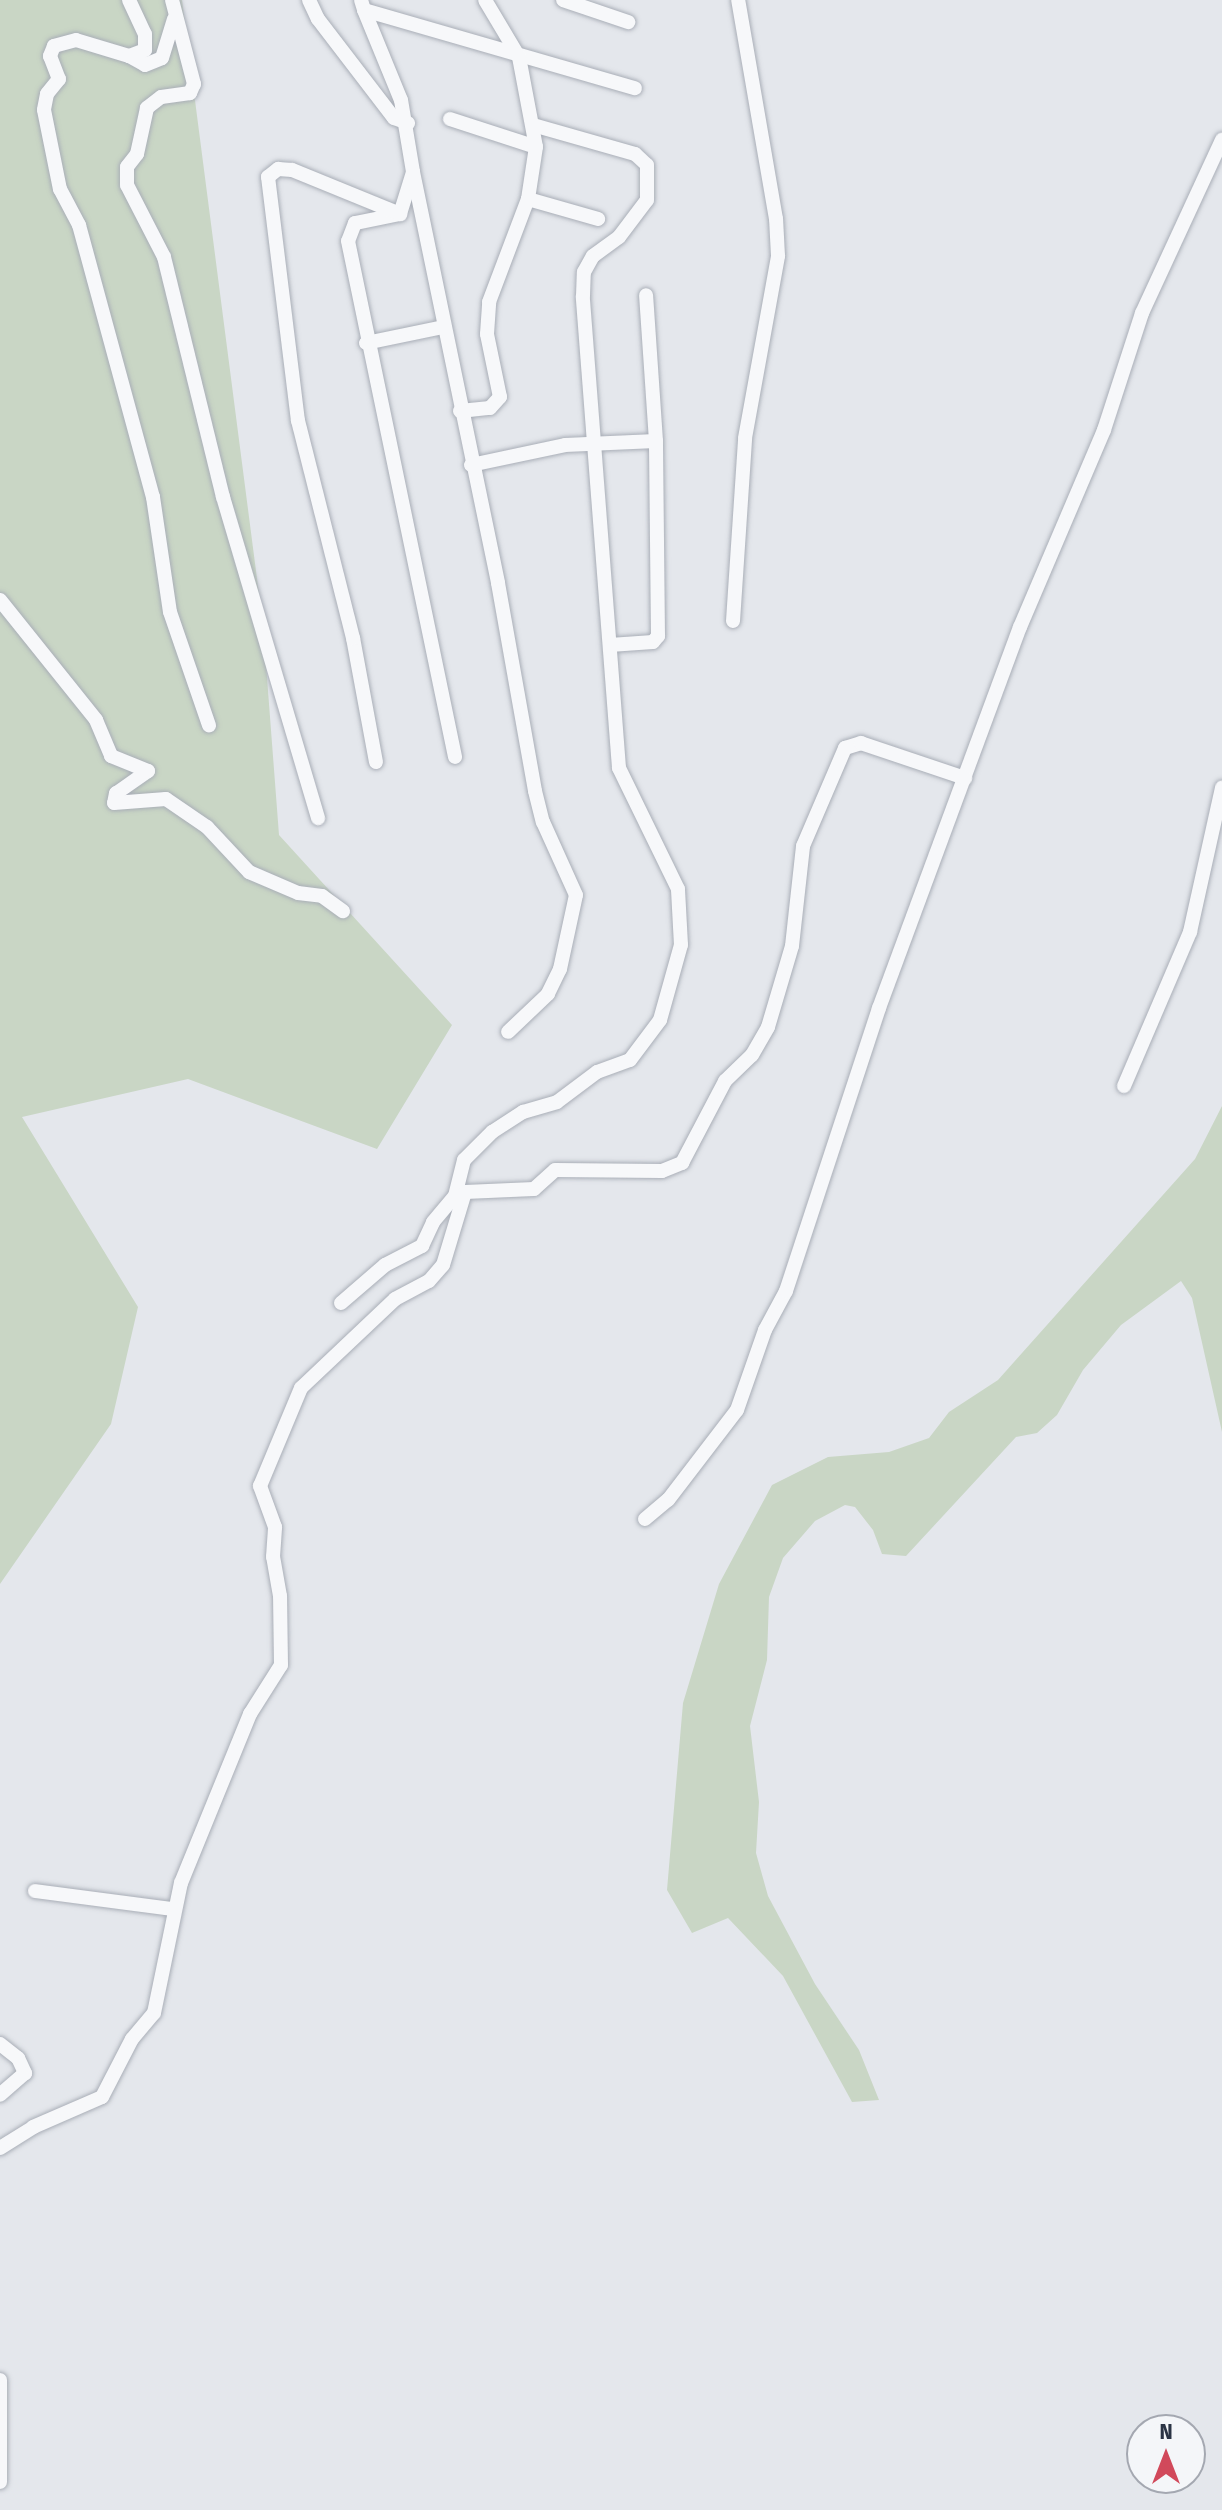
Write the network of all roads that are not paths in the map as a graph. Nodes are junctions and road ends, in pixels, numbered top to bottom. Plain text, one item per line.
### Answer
1 (129, 0) edge
2 (309, 0) edge
3 (485, 0) edge
4 (563, 0) edge
5 (738, 0) edge
6 (363, 5) edge
7 (174, 7) edge
8 (628, 22) dead end
9 (129, 56) junction
10 (519, 57) junction
11 (635, 88) dead end
12 (450, 119) dead end
13 (408, 123) junction
14 (533, 125) junction
15 (1222, 140) edge
16 (536, 147) junction
17 (413, 172) junction
18 (528, 199) junction
19 (400, 214) junction
20 (598, 219) dead end
21 (646, 295) dead end
22 (443, 327) junction
23 (366, 343) junction
24 (460, 411) junction
25 (656, 441) junction
26 (596, 444) junction
27 (471, 465) junction
28 (0, 600) edge
29 (733, 621) dead end
30 (610, 645) junction
31 (209, 725) dead end
32 (455, 757) dead end
33 (376, 762) dead end
34 (965, 778) junction
35 (1222, 788) edge
36 (318, 818) dead end
37 (343, 911) dead end
38 (508, 1032) dead end
39 (1124, 1086) dead end
40 (460, 1194) junction
41 (341, 1303) dead end
42 (645, 1519) dead end
43 (35, 1891) dead end
44 (172, 1909) junction
45 (0, 2044) edge
46 (0, 2095) edge
47 (0, 2148) edge
48 (0, 2380) edge
49 (0, 2482) edge

1 - 9 street
2 - 13 street
3 - 10 street
4 - 8 street
5 - 29 street
6 - 10 street
6 - 13 street
7 - 9 street
7 - 36 street
9 - 31 street
10 - 11 street
10 - 14 street
12 - 16 street
13 - 17 street
14 - 16 street
14 - 26 street
15 - 34 street
16 - 18 street
17 - 19 street
17 - 22 street
18 - 20 street
18 - 24 street
19 - 23 street
19 - 33 street
21 - 25 street
22 - 23 street
22 - 24 street
23 - 32 street
24 - 27 street
25 - 26 street
25 - 30 street
26 - 27 street
26 - 30 street
27 - 38 street
28 - 37 street
30 - 40 street
34 - 40 street
34 - 42 street
35 - 39 street
40 - 41 street
40 - 44 street
43 - 44 street
44 - 47 street
45 - 46 street
48 - 49 street

